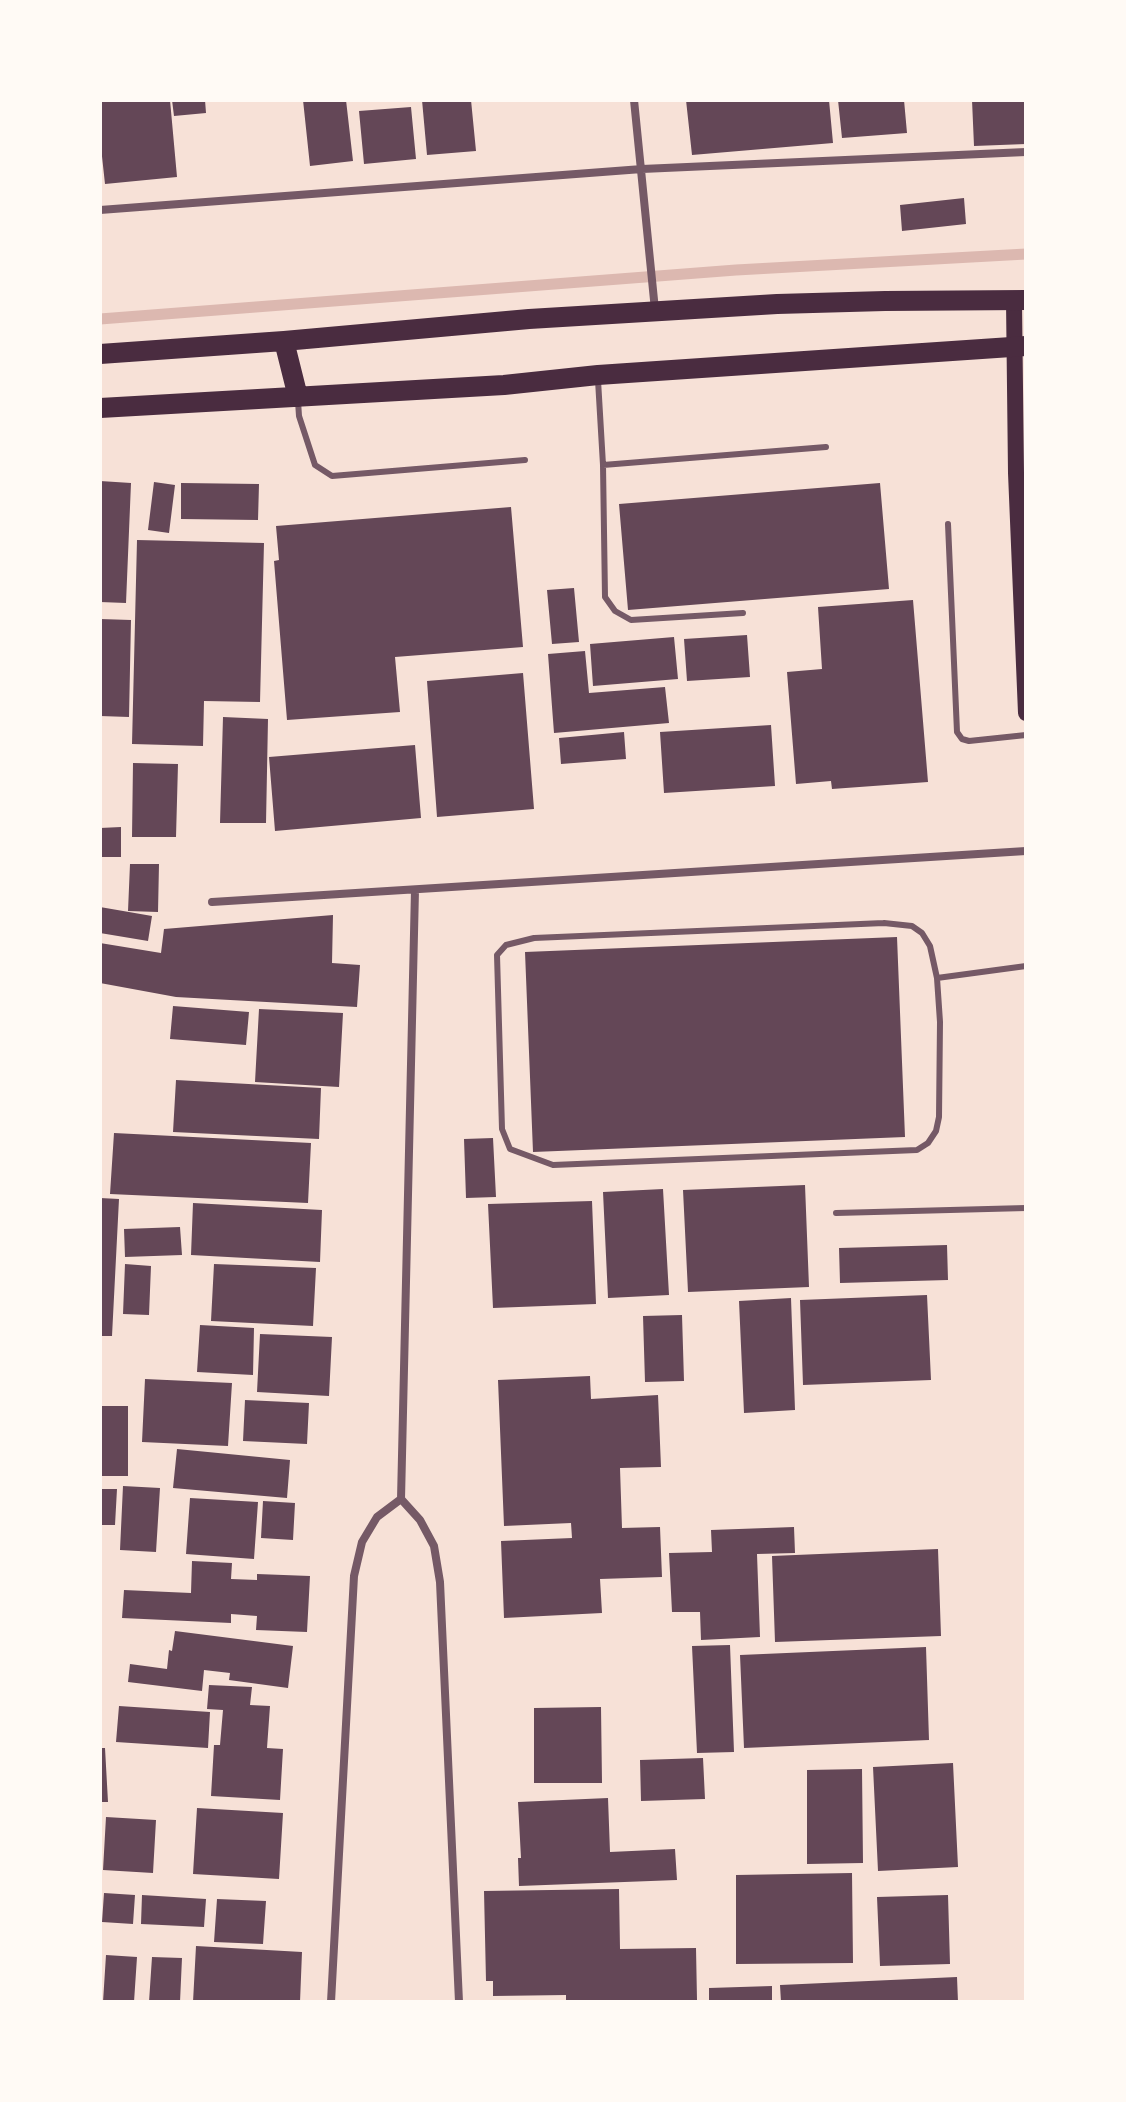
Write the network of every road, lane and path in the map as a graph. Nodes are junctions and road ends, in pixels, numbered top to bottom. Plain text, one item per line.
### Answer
1 (634, 100) edge
2 (1026, 152) edge
3 (642, 169) junction
4 (100, 210) edge
5 (1020, 301) edge
6 (656, 312) junction
7 (284, 341) junction
8 (1020, 346) edge
9 (100, 354) edge
10 (598, 375) junction
11 (298, 397) junction
12 (100, 408) edge
13 (826, 447) dead end
14 (525, 460) dead end
15 (603, 465) junction
16 (948, 524) dead end
17 (743, 613) dead end
18 (1026, 713) edge
19 (1026, 735) edge
20 (1026, 851) edge
21 (415, 890) junction
22 (212, 902) dead end
23 (1026, 966) edge
24 (937, 978) junction
25 (1026, 1208) edge
26 (836, 1213) dead end
27 (401, 1499) junction
28 (331, 2002) edge
29 (459, 2002) edge

1 - 3 street
2 - 3 street
3 - 4 street
3 - 6 street
5 - 6 main road
5 - 8 main road
6 - 7 main road
7 - 9 main road
7 - 11 main road
8 - 10 main road
8 - 18 main road
10 - 11 main road
10 - 15 lane
11 - 12 main road
11 - 14 lane
13 - 15 lane
15 - 17 lane
16 - 19 lane
20 - 21 street
21 - 22 street
21 - 27 street
23 - 24 lane
24 - 24 lane
25 - 26 lane
27 - 28 street
27 - 29 street

